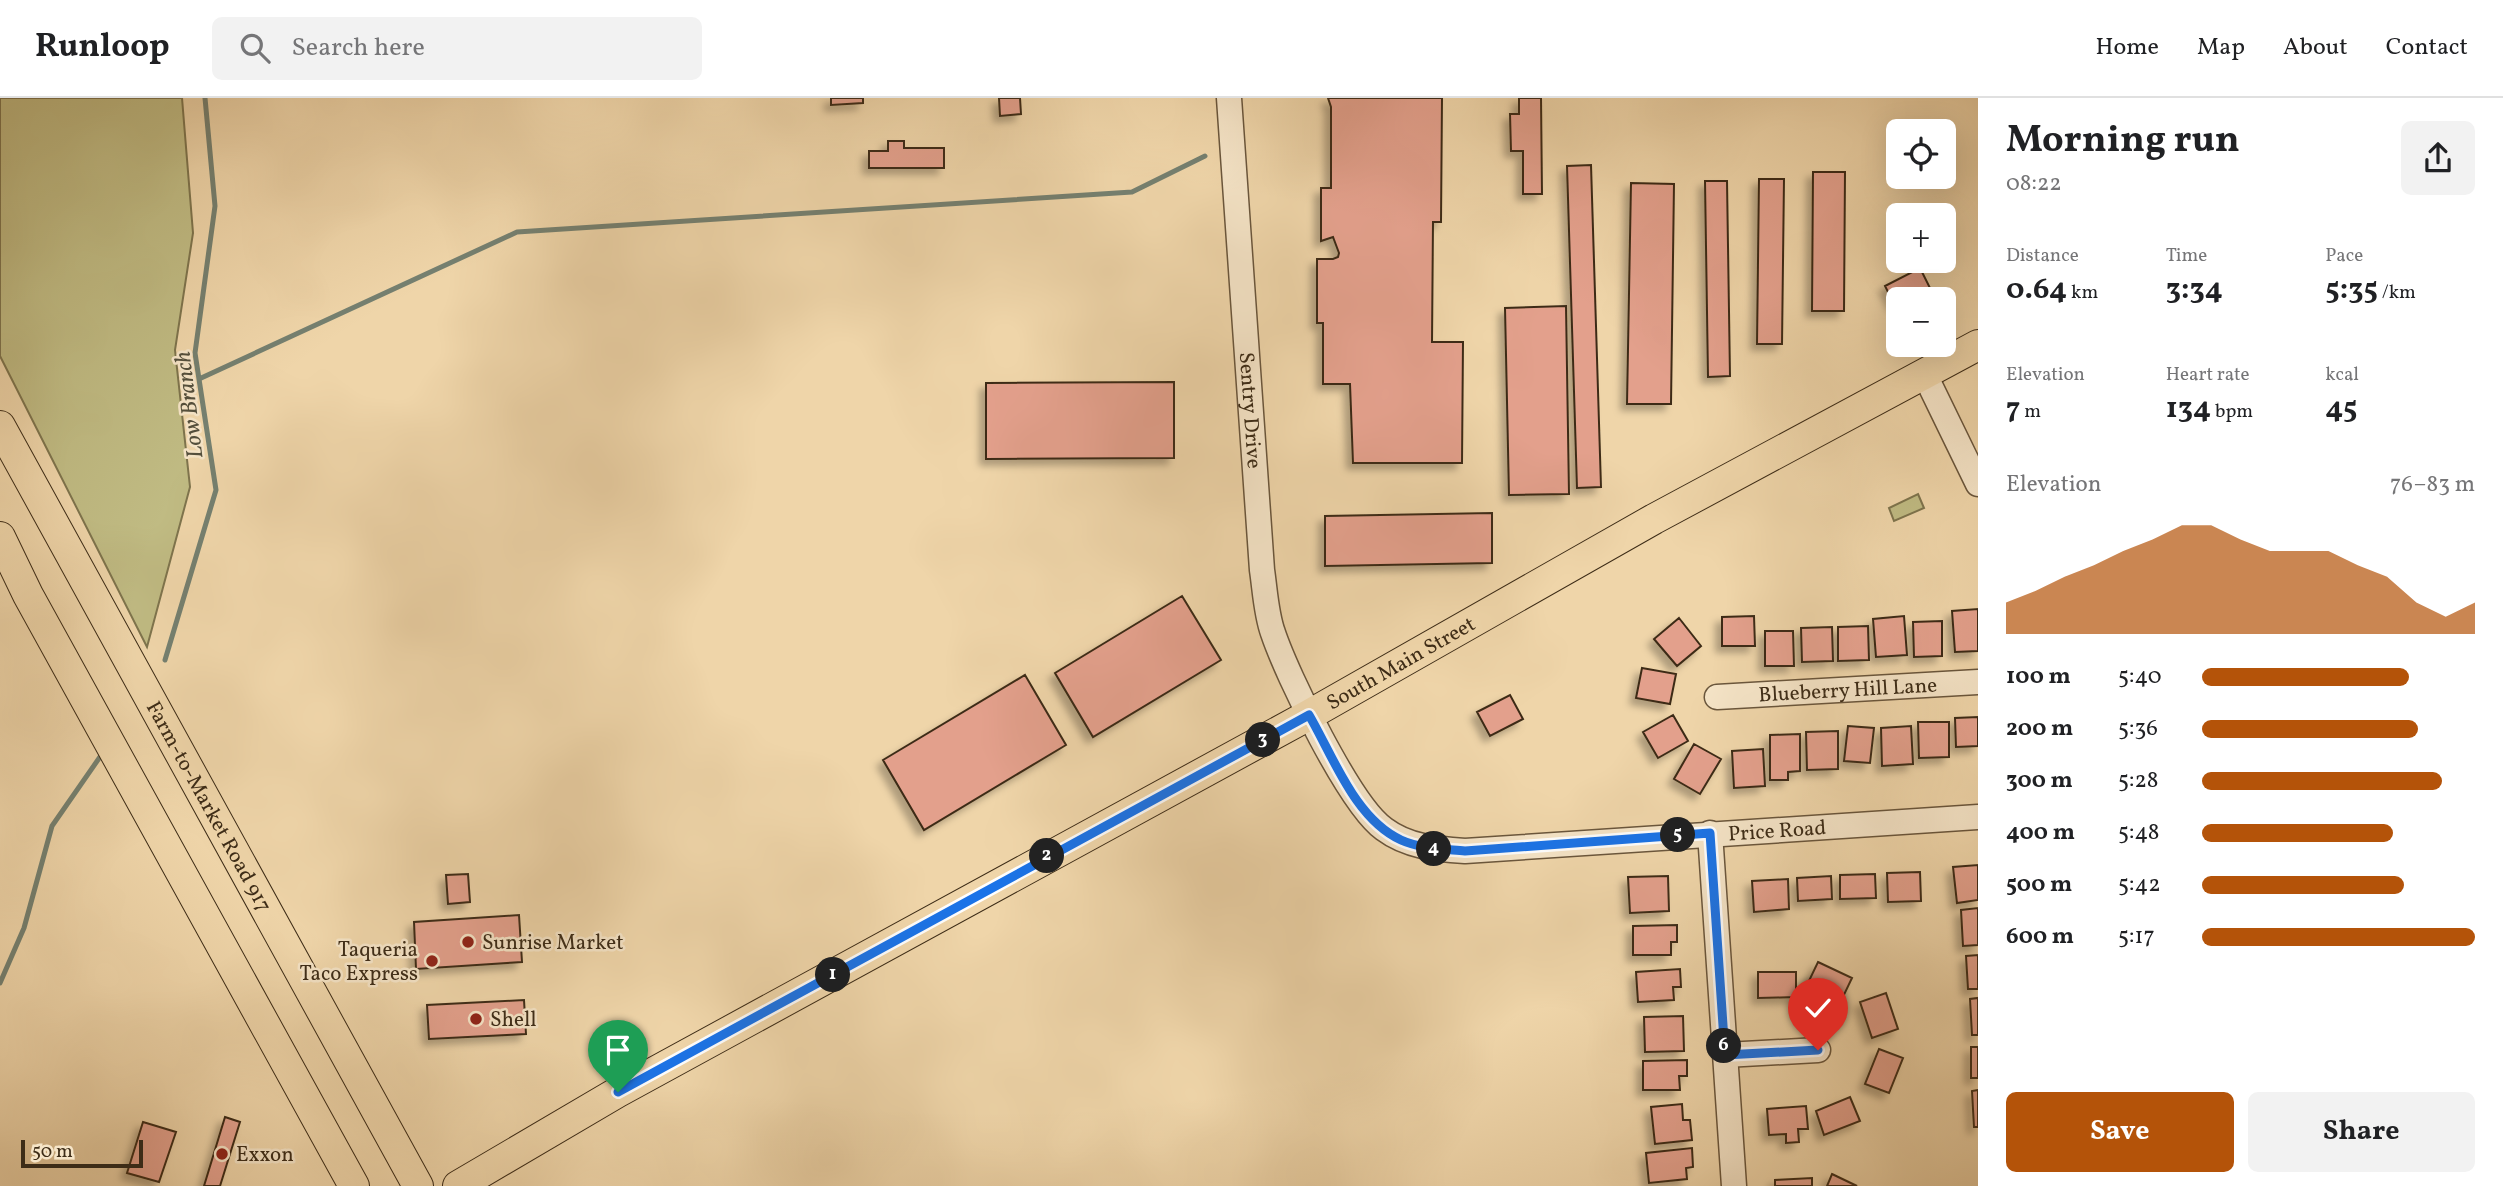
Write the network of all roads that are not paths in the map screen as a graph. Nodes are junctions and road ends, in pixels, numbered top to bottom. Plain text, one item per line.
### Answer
1 (1229, 98) edge
2 (1978, 345) edge
3 (1925, 375) junction
4 (0, 426) edge
5 (1978, 484) edge
6 (0, 537) edge
7 (1978, 682) edge
8 (1717, 697) dead end
9 (1309, 715) junction
10 (1978, 817) edge
11 (1710, 833) junction
12 (1818, 1050) dead end
13 (1725, 1055) junction
14 (354, 1186) edge
15 (418, 1186) edge
16 (458, 1186) edge
17 (1734, 1186) edge

1 - 9 street, Sentry Drive
2 - 3 main road, South Main Street
3 - 5 street
3 - 9 main road, South Main Street
4 - 15 main road, Farm-to-Market Road 917
6 - 14 main road
7 - 8 street, Blueberry Hill Lane
9 - 11 street, Price Road
9 - 16 main road, South Main Street
10 - 11 street, Price Road
11 - 13 street
12 - 13 street
13 - 17 street

